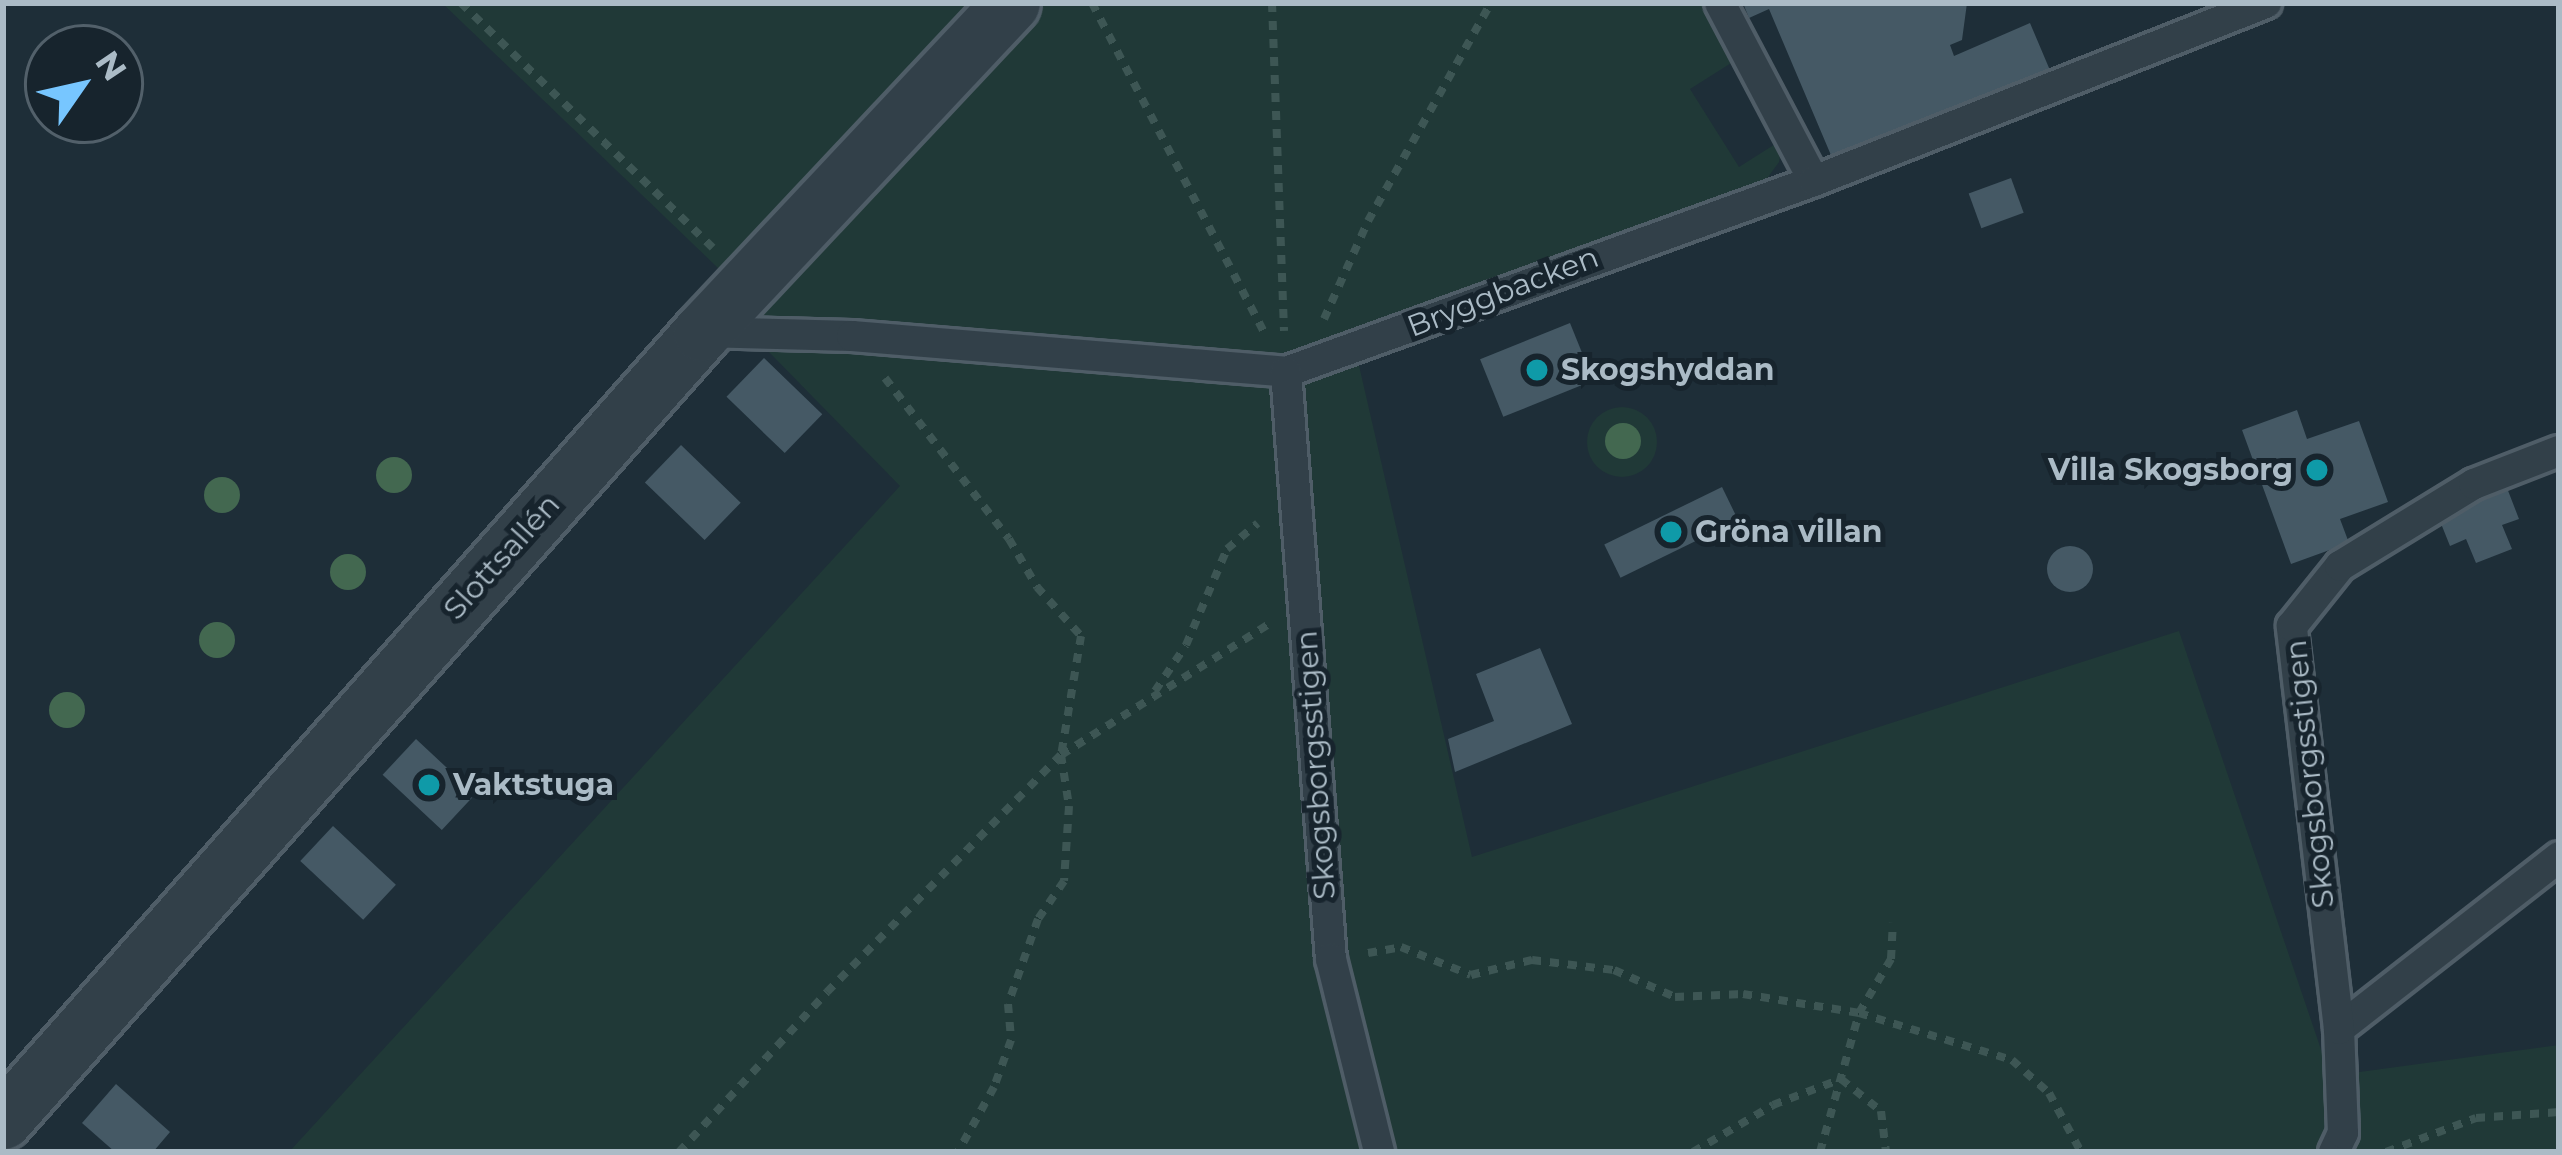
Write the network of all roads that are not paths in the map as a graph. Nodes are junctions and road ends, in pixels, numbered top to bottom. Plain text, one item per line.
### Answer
1 (1011, 3) edge
2 (1720, 3) edge
3 (2266, 3) edge
4 (1814, 181) junction
5 (702, 332) junction
6 (1299, 368) junction
7 (2559, 451) edge
8 (2559, 857) edge
9 (2339, 1029) junction
10 (3, 1120) edge
11 (1379, 1152) edge
12 (2334, 1152) edge

1 - 5 street, Slottsallén
2 - 4 lane
3 - 4 lane, Bryggbacken
4 - 6 lane, Bryggbacken
5 - 6 lane, Bryggbacken
5 - 10 street, Slottsallén
6 - 11 lane, Skogsborgsstigen
7 - 9 lane, Skogsborgsstigen
8 - 9 lane
9 - 12 lane, Skogsborgsstigen

